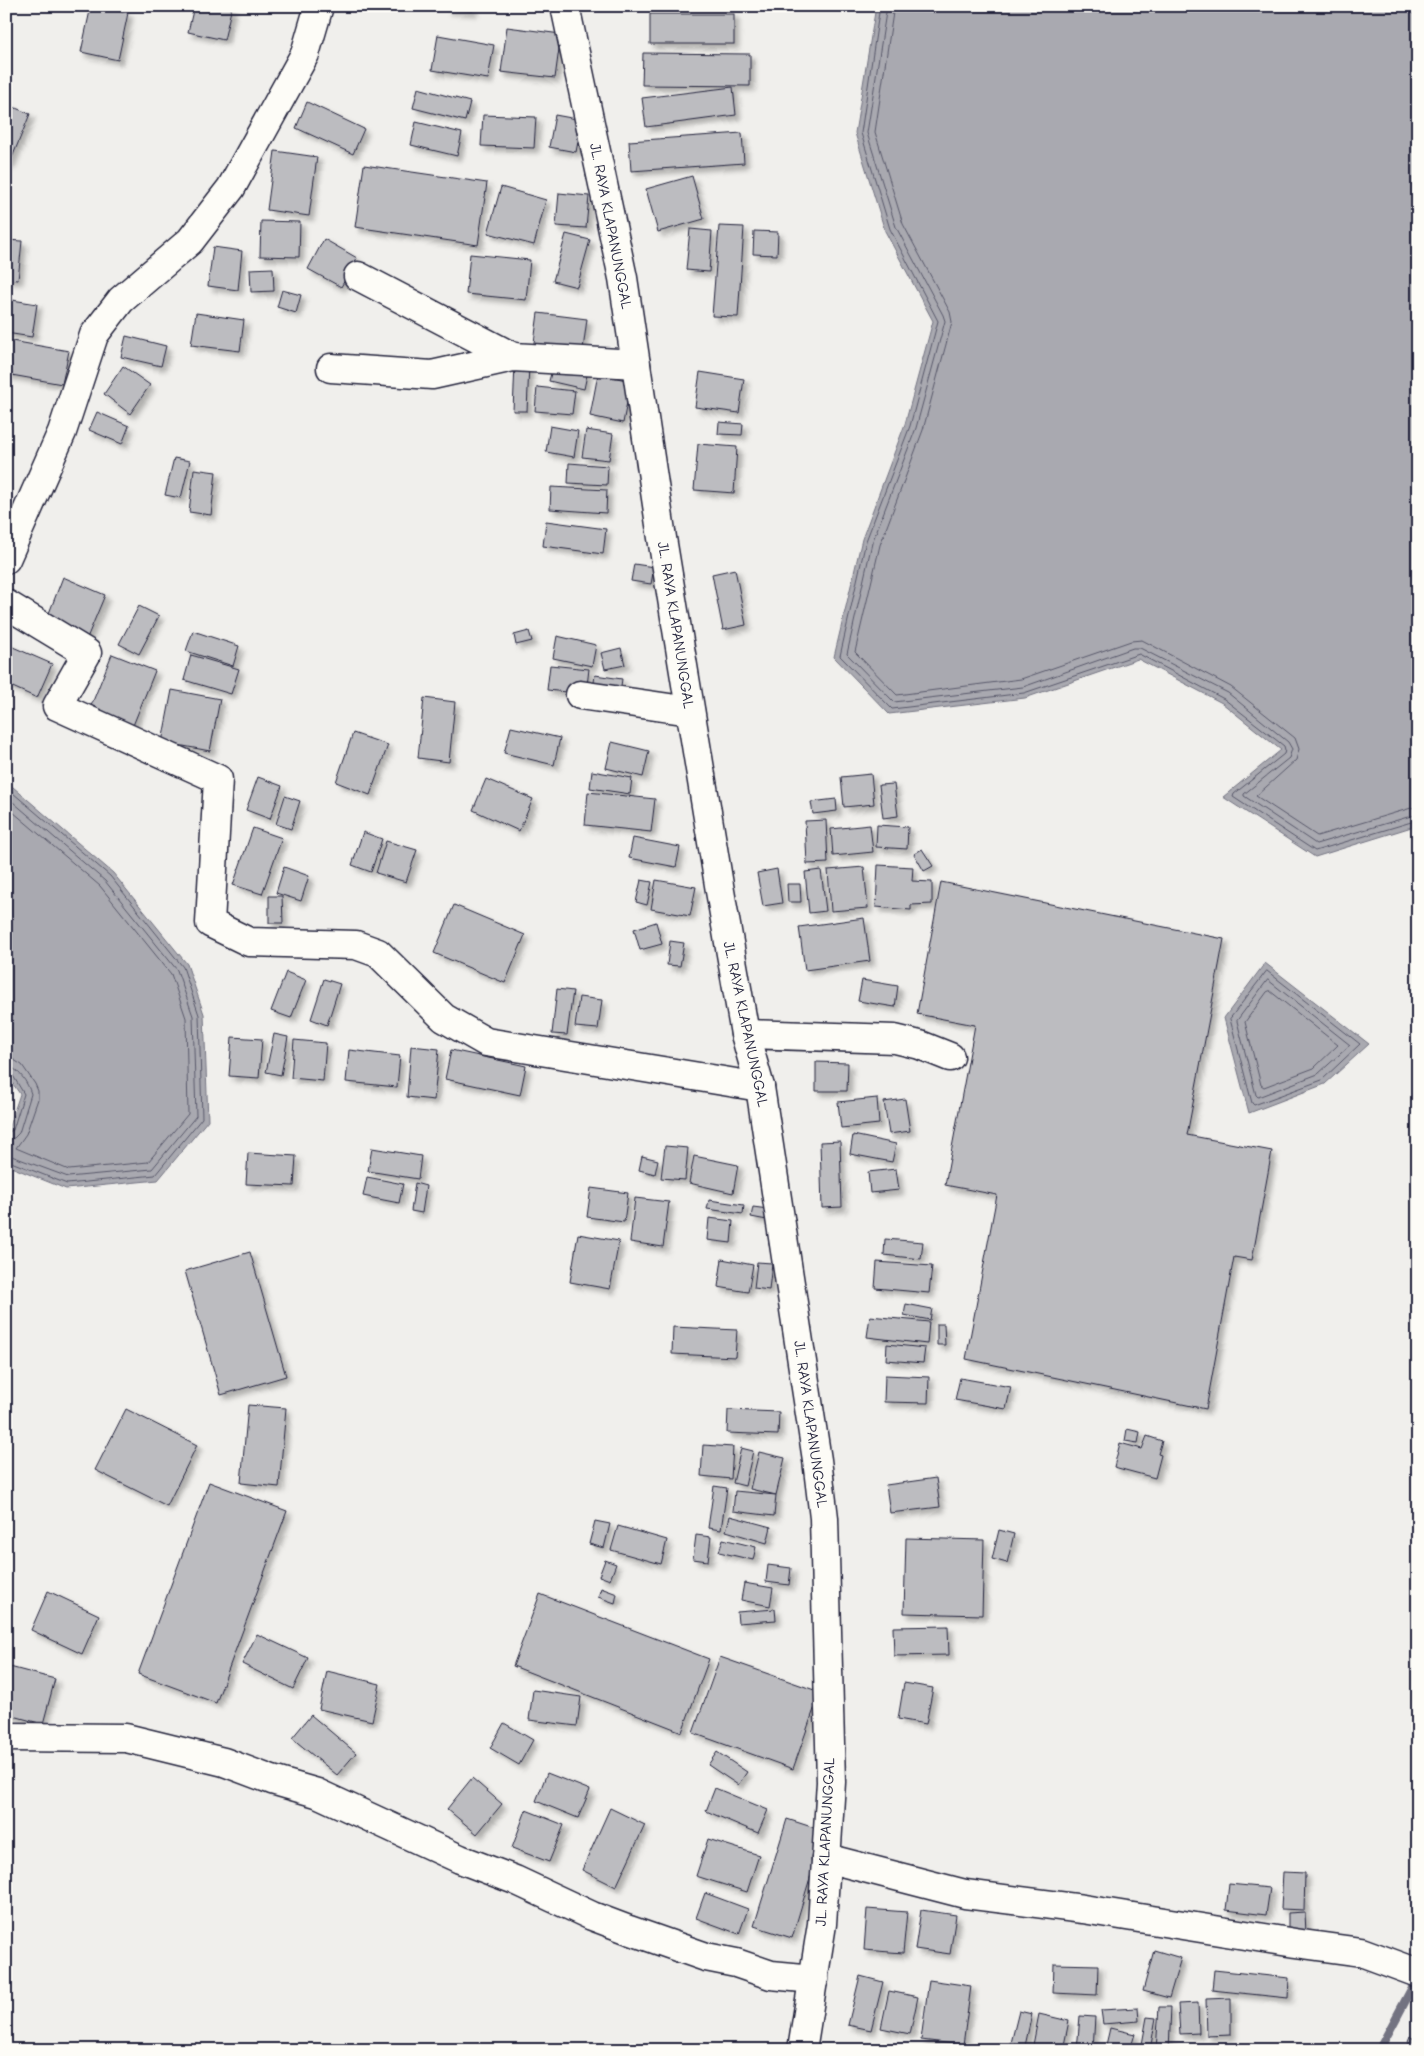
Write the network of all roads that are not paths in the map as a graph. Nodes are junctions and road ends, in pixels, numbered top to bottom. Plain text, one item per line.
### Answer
1 (319, 6) edge
2 (565, 6) edge
3 (358, 276) dead end
4 (513, 357) junction
5 (636, 364) junction
6 (331, 368) dead end
7 (6, 559) edge
8 (6, 604) edge
9 (580, 695) dead end
10 (690, 711) junction
11 (745, 1034) junction
12 (950, 1057) dead end
13 (760, 1087) junction
14 (6, 1737) edge
15 (826, 1858) junction
16 (1418, 1973) edge
17 (814, 1979) junction
18 (802, 2050) edge

1 - 7 street
2 - 5 street, JL. RAYA KLAPANUNGGAL
3 - 4 street
4 - 5 street
4 - 6 street
5 - 10 street, JL. RAYA KLAPANUNGGAL
8 - 13 street
9 - 10 street
10 - 11 street, JL. RAYA KLAPANUNGGAL
11 - 12 street
11 - 13 street, JL. RAYA KLAPANUNGGAL
13 - 15 street, JL. RAYA KLAPANUNGGAL
14 - 17 street
15 - 16 street
15 - 17 street, JL. RAYA KLAPANUNGGAL
17 - 18 street, JL. RAYA KLAPANUNGGAL

